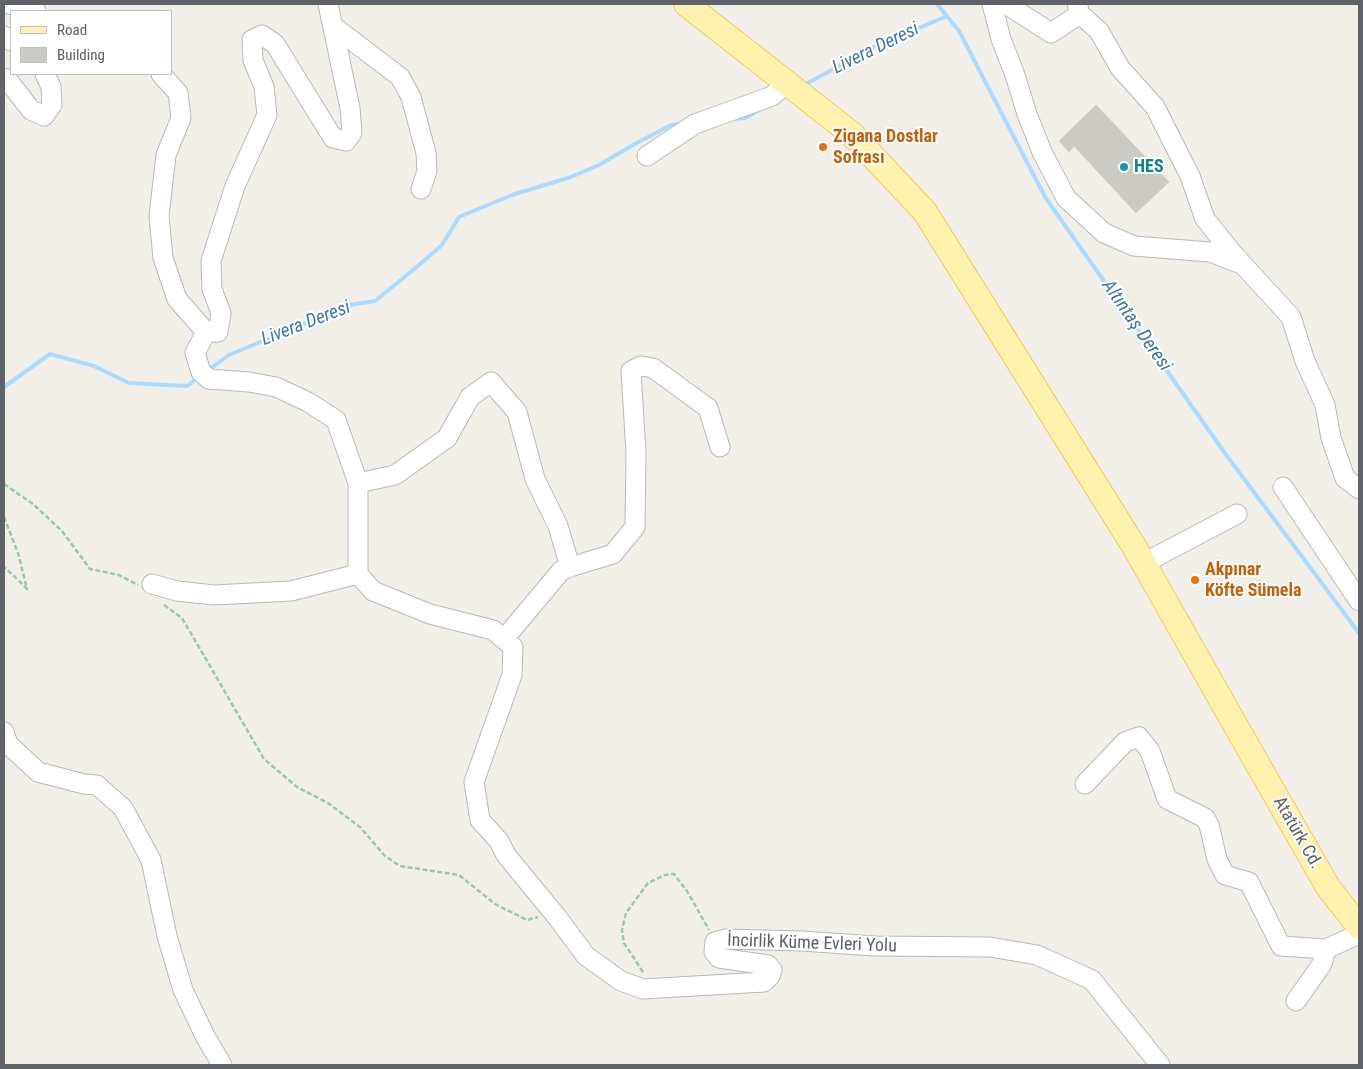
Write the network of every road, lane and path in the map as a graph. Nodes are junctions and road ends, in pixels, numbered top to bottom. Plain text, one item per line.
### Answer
1 (9, 4) edge
2 (328, 4) edge
3 (686, 4) edge
4 (992, 4) edge
5 (1006, 4) edge
6 (1079, 9) edge
7 (32, 10) edge
8 (333, 26) junction
9 (45, 75) edge
10 (162, 75) edge
11 (4, 78) edge
12 (787, 83) junction
13 (647, 156) dead end
14 (422, 189) dead end
15 (1242, 264) junction
16 (206, 332) junction
17 (720, 447) dead end
18 (358, 482) junction
19 (4, 484) edge
20 (1283, 487) dead end
21 (1359, 489) edge
22 (1237, 514) dead end
23 (4, 517) edge
24 (1144, 564) junction
25 (4, 567) edge
26 (570, 567) junction
27 (358, 574) junction
28 (151, 591) junction
29 (1359, 601) edge
30 (504, 639) junction
31 (6, 738) edge
32 (1085, 784) dead end
33 (560, 921) junction
34 (1359, 927) edge
35 (1359, 934) edge
36 (1326, 949) junction
37 (1296, 1001) dead end
38 (222, 1065) edge
39 (1160, 1065) edge

1 - 7 street
2 - 8 street
3 - 12 main road, Atatürk Cd.
4 - 15 street
5 - 6 street
6 - 15 street
8 - 14 street
8 - 16 street
9 - 11 street
10 - 16 street
12 - 13 street
12 - 24 main road, Atatürk Cd.
15 - 21 street
16 - 18 street
17 - 26 street
18 - 26 street
18 - 27 street
19 - 28 path
20 - 29 street
22 - 24 street
23 - 25 path
24 - 34 main road, Atatürk Cd.
26 - 30 street
27 - 28 street
27 - 30 street
28 - 33 path
30 - 33 street, İncirlik Küme Evleri Yolu
31 - 38 street
32 - 36 street
33 - 39 street, İncirlik Küme Evleri Yolu
35 - 36 street
36 - 37 street

